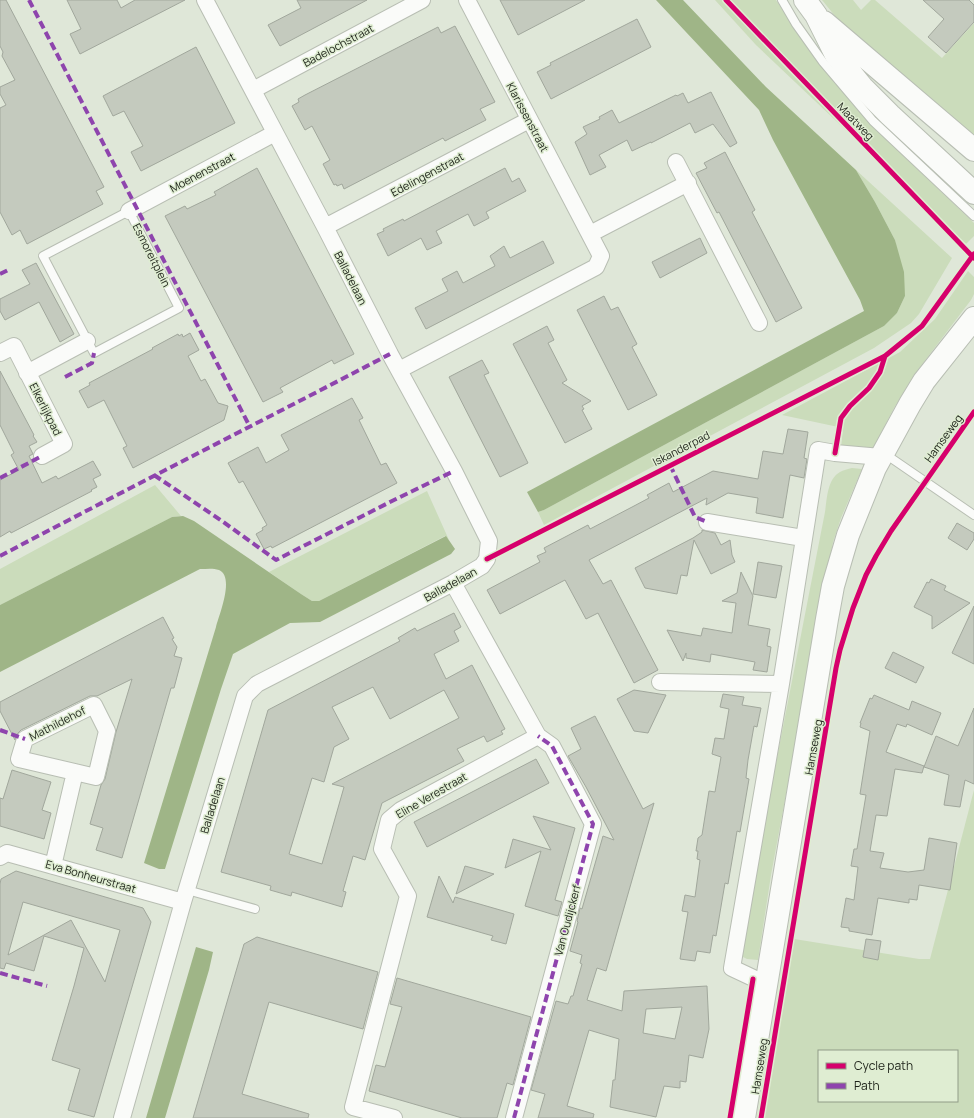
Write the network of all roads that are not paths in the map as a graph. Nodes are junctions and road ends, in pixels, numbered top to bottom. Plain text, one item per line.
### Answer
1 (205, 0) edge
2 (422, 0) edge
3 (467, 0) edge
4 (782, 0) edge
5 (811, 7) edge
6 (253, 90) junction
7 (529, 120) junction
8 (276, 133) junction
9 (974, 150) edge
10 (676, 162) dead end
11 (688, 183) junction
12 (974, 193) edge
13 (129, 211) junction
14 (974, 216) edge
15 (325, 227) junction
16 (590, 234) junction
17 (974, 318) edge
18 (759, 322) dead end
19 (87, 341) junction
20 (0, 353) edge
21 (399, 370) junction
22 (27, 373) junction
23 (42, 456) dead end
24 (881, 457) junction
25 (974, 514) edge
26 (707, 522) dead end
27 (803, 538) junction
28 (453, 583) junction
29 (660, 682) dead end
30 (780, 684) junction
31 (538, 736) junction
32 (76, 772) junction
33 (0, 857) edge
34 (53, 866) junction
35 (185, 896) junction
36 (255, 909) dead end
37 (759, 981) junction
38 (122, 1118) edge
39 (394, 1118) edge
40 (514, 1118) edge
41 (744, 1118) edge

1 - 6 street, Balladelaan
2 - 6 street, Badelochstraat
3 - 7 street, Klarissenstraat
4 - 14 lane, Maatweg
5 - 9 street
5 - 12 street
6 - 8 street, Balladelaan
7 - 15 street, Edelingenstraat
7 - 16 street, Klarissenstraat
8 - 13 street, Moenenstraat
8 - 15 street, Balladelaan
10 - 11 street
11 - 16 street
11 - 18 street
13 - 19 lane, Esmoreitplein
13 - 19 lane, Esmoreitplein
15 - 21 street, Balladelaan
16 - 21 street, Klarissenstraat
17 - 24 street, Hamseweg
19 - 22 street, Elkerlijkpad
20 - 22 street, Elkerlijkpad
21 - 28 street, Balladelaan
22 - 23 street, Elkerlijkpad
24 - 25 lane
24 - 27 street
24 - 37 street, Hamseweg
26 - 27 street
27 - 30 street
28 - 31 street
28 - 35 street, Balladelaan
29 - 30 street
30 - 37 street
31 - 39 street, Eline Verestraat
31 - 40 street, Van Oudijckerf
32 - 32 street, Mathildehof
32 - 34 street
33 - 34 street, Eva Bonheurstraat
34 - 35 street, Eva Bonheurstraat
35 - 36 lane
35 - 38 street, Balladelaan
37 - 41 street, Hamseweg

